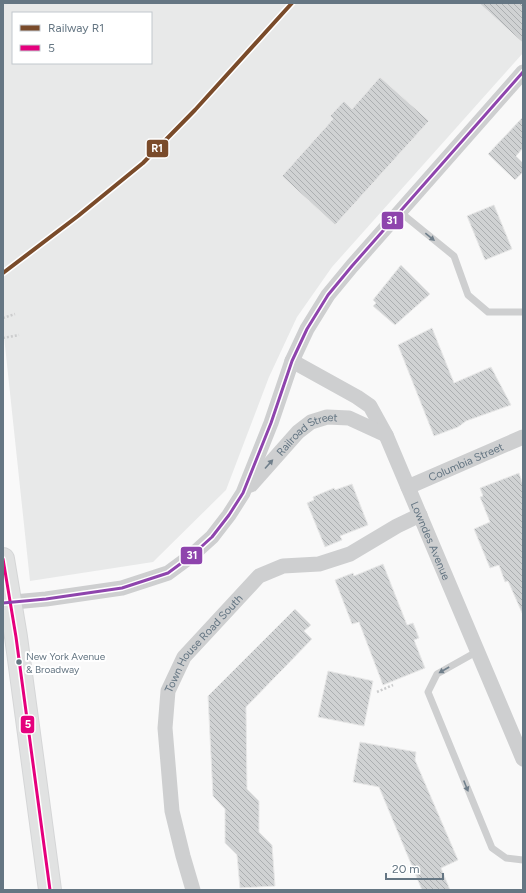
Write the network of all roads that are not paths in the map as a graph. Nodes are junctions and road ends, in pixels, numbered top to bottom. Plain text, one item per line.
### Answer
1 (523, 72) edge
2 (400, 212) junction
3 (523, 312) edge
4 (292, 361) junction
5 (386, 435) junction
6 (523, 437) edge
7 (408, 487) junction
8 (243, 493) junction
9 (420, 515) junction
10 (3, 559) edge
11 (7, 602) edge
12 (478, 651) junction
13 (523, 759) edge
14 (523, 860) edge
15 (50, 890) edge
16 (193, 890) edge

1 - 2 street, Railroad Street
2 -> 3 lane
2 - 4 street, Railroad Street
4 - 5 street, Lowndes Avenue
4 - 8 street, Railroad Street
5 - 7 street, Lowndes Avenue
8 -> 5 street, Railroad Street
6 - 7 street, Columbia Street
7 - 9 street, Lowndes Avenue
8 - 11 street, Railroad Street
9 - 12 street, Lowndes Avenue
9 - 16 street, Town House Road South
10 - 11 main road
11 - 15 main road
12 - 13 street, Lowndes Avenue
12 -> 14 lane

